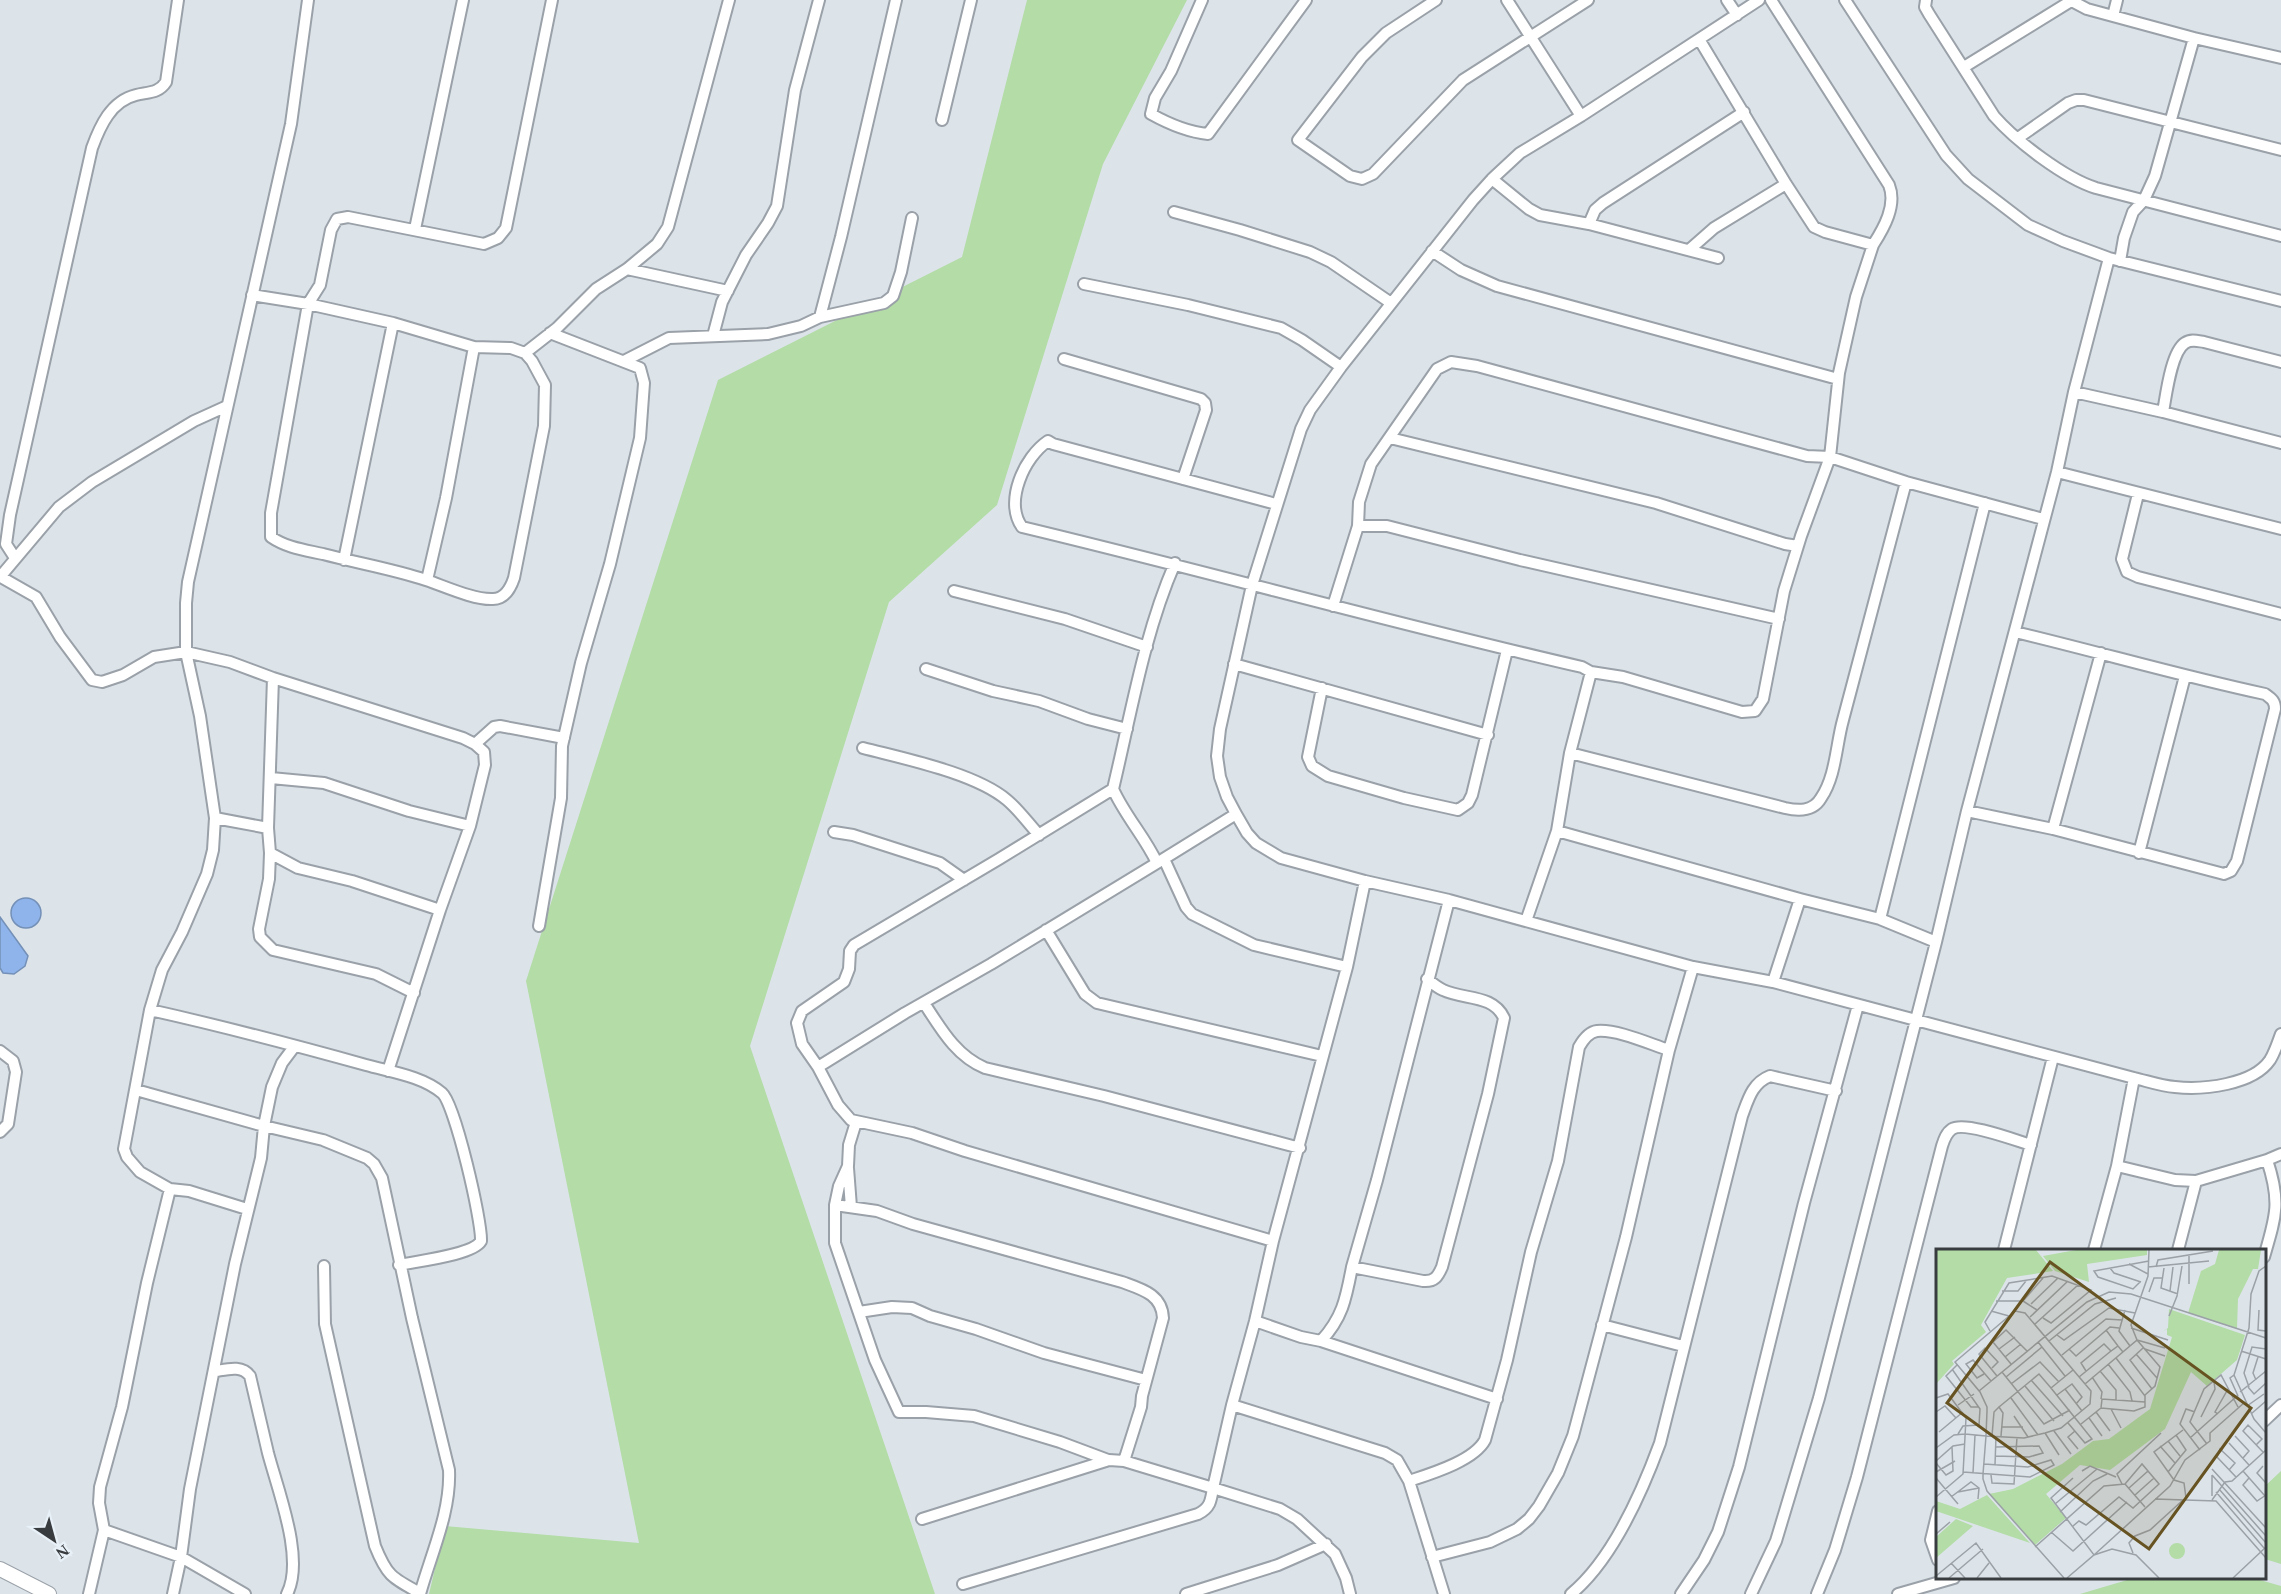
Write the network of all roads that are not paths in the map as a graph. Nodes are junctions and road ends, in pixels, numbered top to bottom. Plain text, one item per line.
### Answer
1 (178, 0) edge
2 (308, 0) edge
3 (463, 0) edge
4 (552, 0) edge
5 (729, 0) edge
6 (819, 0) edge
7 (896, 0) edge
8 (971, 0) edge
9 (1202, 0) edge
10 (1306, 0) edge
11 (1436, 0) edge
12 (1507, 0) edge
13 (1588, 0) edge
14 (1727, 0) edge
15 (1759, 0) edge
16 (1771, 0) edge
17 (1845, 0) edge
18 (1926, 0) edge
19 (2117, 0) edge
20 (2070, 1) edge
21 (1737, 15) junction
22 (2113, 16) junction
23 (1532, 37) junction
24 (2194, 38) junction
25 (1699, 39) junction
26 (2281, 58) edge
27 (1964, 66) junction
28 (1744, 112) junction
29 (1581, 116) junction
30 (942, 120) dead end
31 (2169, 123) junction
32 (2018, 138) junction
33 (2281, 150) edge
34 (1492, 179) junction
35 (1786, 184) junction
36 (2144, 200) junction
37 (1174, 212) dead end
38 (912, 218) dead end
39 (1589, 224) junction
40 (415, 229) junction
41 (2281, 236) edge
42 (1873, 245) junction
43 (1689, 250) junction
44 (1432, 251) junction
45 (1718, 258) dead end
46 (2115, 260) junction
47 (627, 269) junction
48 (1084, 284) dead end
49 (728, 291) junction
50 (252, 295) junction
51 (2281, 301) edge
52 (1391, 303) junction
53 (308, 304) junction
54 (819, 318) junction
55 (393, 323) junction
56 (550, 333) junction
57 (713, 336) junction
58 (474, 347) junction
59 (525, 353) junction
60 (1064, 359) dead end
61 (624, 362) junction
62 (2281, 362) edge
63 (1341, 367) junction
64 (1838, 379) junction
65 (2074, 392) junction
66 (227, 406) junction
67 (2163, 412) junction
68 (1389, 438) junction
69 (2281, 443) edge
70 (1830, 457) junction
71 (2057, 472) junction
72 (1183, 479) junction
73 (1906, 482) junction
74 (2138, 494) junction
75 (1985, 503) junction
76 (1276, 504) junction
77 (2043, 519) junction
78 (1358, 526) junction
79 (2281, 529) edge
80 (1798, 546) junction
81 (15, 558) junction
82 (344, 560) junction
83 (1175, 563) junction
84 (1, 577) edge
85 (427, 580) junction
86 (1252, 585) junction
87 (954, 591) dead end
88 (1333, 606) junction
89 (2281, 614) edge
90 (1779, 619) junction
91 (2015, 632) junction
92 (1148, 647) junction
93 (1507, 650) junction
94 (186, 652) junction
95 (2101, 653) junction
96 (1234, 664) junction
97 (926, 669) dead end
98 (1591, 672) junction
99 (2185, 676) junction
100 (273, 678) junction
101 (1322, 688) junction
102 (1127, 729) junction
103 (1488, 735) junction
104 (564, 738) junction
105 (475, 744) junction
106 (863, 748) dead end
107 (1570, 753) junction
108 (270, 778) junction
109 (1113, 789) junction
110 (1967, 811) junction
111 (1236, 814) junction
112 (215, 818) junction
113 (470, 826) junction
114 (268, 828) junction
115 (2053, 829) junction
116 (1557, 831) junction
117 (834, 832) dead end
118 (1038, 835) junction
119 (270, 853) junction
120 (2139, 853) junction
121 (1160, 861) junction
122 (964, 880) junction
123 (1365, 881) junction
124 (1800, 899) junction
125 (1449, 900) junction
126 (440, 910) junction
127 (1880, 919) junction
128 (1526, 921) junction
129 (539, 926) dead end
130 (1046, 930) junction
131 (1936, 942) junction
132 (1347, 967) junction
133 (1693, 967) junction
134 (1427, 979) junction
135 (1773, 982) junction
136 (414, 993) junction
137 (924, 1003) junction
138 (1858, 1005) junction
139 (150, 1010) junction
140 (1915, 1019) junction
141 (2281, 1034) edge
142 (294, 1047) junction
143 (1669, 1050) junction
144 (0, 1051) edge
145 (1322, 1056) junction
146 (2053, 1057) junction
147 (818, 1067) junction
148 (388, 1071) junction
149 (2134, 1078) junction
150 (136, 1090) junction
151 (1836, 1091) junction
152 (856, 1122) junction
153 (264, 1126) junction
154 (0, 1132) edge
155 (2031, 1145) junction
156 (1300, 1148) junction
157 (2281, 1154) edge
158 (2266, 1160) junction
159 (848, 1166) junction
160 (2117, 1166) junction
161 (2196, 1181) junction
162 (170, 1189) junction
163 (835, 1205) junction
164 (851, 1207) junction
165 (248, 1209) junction
166 (1273, 1241) junction
167 (2005, 1249) edge
168 (2095, 1249) edge
169 (2179, 1249) edge
170 (2266, 1253) edge
171 (399, 1265) junction
172 (324, 1266) dead end
173 (1352, 1267) junction
174 (859, 1312) junction
175 (1256, 1321) junction
176 (1602, 1325) junction
177 (1321, 1341) junction
178 (1683, 1346) junction
179 (216, 1371) junction
180 (1146, 1380) junction
181 (1497, 1399) junction
182 (1232, 1405) junction
183 (2281, 1405) edge
184 (2266, 1420) edge
185 (1109, 1460) junction
186 (1124, 1461) junction
187 (1408, 1481) junction
188 (1213, 1488) junction
189 (922, 1518) dead end
190 (1936, 1521) edge
191 (104, 1530) junction
192 (1326, 1544) junction
193 (1936, 1553) edge
194 (181, 1557) junction
195 (1432, 1557) junction
196 (0, 1569) edge
197 (1945, 1579) edge
198 (963, 1584) dead end
199 (90, 1592) edge
200 (43, 1593) edge
201 (103, 1594) edge
202 (173, 1594) edge
203 (245, 1594) edge
204 (287, 1594) edge
205 (420, 1594) edge
206 (1186, 1594) edge
207 (1350, 1594) edge
208 (1444, 1594) edge
209 (1571, 1594) edge
210 (1681, 1594) edge
211 (1751, 1594) edge
212 (1817, 1594) edge
213 (1898, 1594) edge

1 - 81 street
2 - 50 street
3 - 40 street
4 - 40 street
5 - 47 street
6 - 49 street
7 - 54 street
8 - 30 street
9 - 10 street
11 - 23 street
12 - 23 street
13 - 23 street
14 - 21 street
15 - 21 street
16 - 42 street
17 - 46 street
18 - 27 street
19 - 22 street
20 - 22 street
20 - 27 street
21 - 25 street
22 - 24 street
23 - 29 street
24 - 26 street
24 - 31 street
25 - 28 street
25 - 29 street
27 - 32 street
28 - 35 street
28 - 39 street
29 - 34 street
31 - 32 street
31 - 33 street
31 - 36 street
32 - 36 street
34 - 39 street
34 - 44 street
35 - 42 street
35 - 43 street
36 - 41 street
36 - 46 street
37 - 52 street
38 - 54 street
39 - 43 street
40 - 53 street
42 - 64 street
43 - 45 street
44 - 52 street
44 - 64 street
46 - 51 street
46 - 65 street
47 - 49 street
47 - 56 street
48 - 63 street
49 - 57 street
50 - 53 street
50 - 66 street
52 - 63 street
53 - 55 street
53 - 82 street
54 - 57 street
55 - 58 street
55 - 82 street
56 - 59 street
56 - 61 street
57 - 61 street
58 - 59 street
58 - 85 street
59 - 85 street
60 - 72 street
61 - 104 street
62 - 67 street
63 - 76 street
64 - 70 street
65 - 67 street
65 - 71 street
66 - 81 street
66 - 94 street
67 - 69 street
68 - 70 street
68 - 78 street
68 - 80 street
70 - 73 street
70 - 80 street
71 - 74 street
71 - 77 street
72 - 76 street
72 - 83 street
73 - 75 street
73 - 107 street
74 - 79 street
74 - 89 street
75 - 77 street
75 - 127 street
76 - 86 street
77 - 91 street
78 - 88 street
78 - 90 street
80 - 90 street
81 - 84 street
82 - 85 street
83 - 86 street
83 - 92 street
84 - 94 street
86 - 88 street
86 - 96 street
87 - 92 street
88 - 93 street
90 - 98 street
91 - 95 street
91 - 110 street
92 - 102 street
93 - 98 street
93 - 103 street
94 - 100 street
94 - 112 street
95 - 99 street
95 - 115 street
96 - 101 street
96 - 111 street
97 - 102 street
98 - 107 street
99 - 120 street
99 - 120 street
100 - 105 street
100 - 108 street
101 - 103 street
101 - 103 street
102 - 109 street
104 - 105 street
104 - 129 street
105 - 113 street
106 - 118 street
107 - 116 street
108 - 113 street
108 - 114 street
109 - 118 street
109 - 121 street
110 - 115 street
110 - 131 street
111 - 121 street
111 - 123 street
112 - 114 street
112 - 139 street
113 - 126 street
114 - 119 street
115 - 120 street
116 - 124 street
116 - 128 street
117 - 122 street
118 - 122 street
119 - 126 street
119 - 136 street
121 - 130 street
121 - 132 street
122 - 147 street
123 - 125 street
123 - 132 street
124 - 127 street
124 - 135 street
125 - 128 street
125 - 134 street
126 - 136 street
127 - 131 street
128 - 133 street
130 - 137 street
130 - 145 street
131 - 140 street
132 - 145 street
133 - 135 street
133 - 143 street
134 - 173 street
134 - 173 street
135 - 138 street
136 - 148 street
137 - 147 street
137 - 156 street
138 - 140 street
138 - 151 street
139 - 142 street
139 - 150 street
140 - 146 street
140 - 211 street
141 - 149 street
142 - 148 street
142 - 153 street
143 - 176 street
143 - 181 street
144 - 154 street
145 - 156 street
146 - 149 street
146 - 155 street
147 - 152 street
148 - 171 street
149 - 160 street
150 - 153 street
150 - 162 street
151 - 178 street
151 - 210 street
152 - 159 street
152 - 166 street
153 - 165 street
153 - 171 street
155 - 167 street
155 - 212 street
156 - 166 street
157 - 158 street
158 - 161 street
158 - 170 street
159 - 163 street
159 - 164 street
160 - 161 street
160 - 168 street
161 - 169 street
162 - 165 street
162 - 191 street
163 - 164 street
163 - 174 street
164 - 180 street
165 - 179 street
166 - 175 street
171 - 205 street
172 - 205 street
173 - 177 street
174 - 180 street
174 - 185 street
175 - 177 street
175 - 182 street
176 - 178 street
176 - 195 street
177 - 181 street
178 - 209 street
179 - 194 street
179 - 204 street
180 - 186 street
181 - 187 street
182 - 187 street
182 - 188 street
183 - 184 street
185 - 186 street
185 - 189 street
186 - 188 street
187 - 195 street
188 - 192 street
188 - 198 street
190 - 193 street
191 - 194 street
191 - 199 street
192 - 206 street
192 - 207 street
194 - 202 street
194 - 203 street
195 - 208 street
196 - 200 street
197 - 213 street
199 - 201 street

